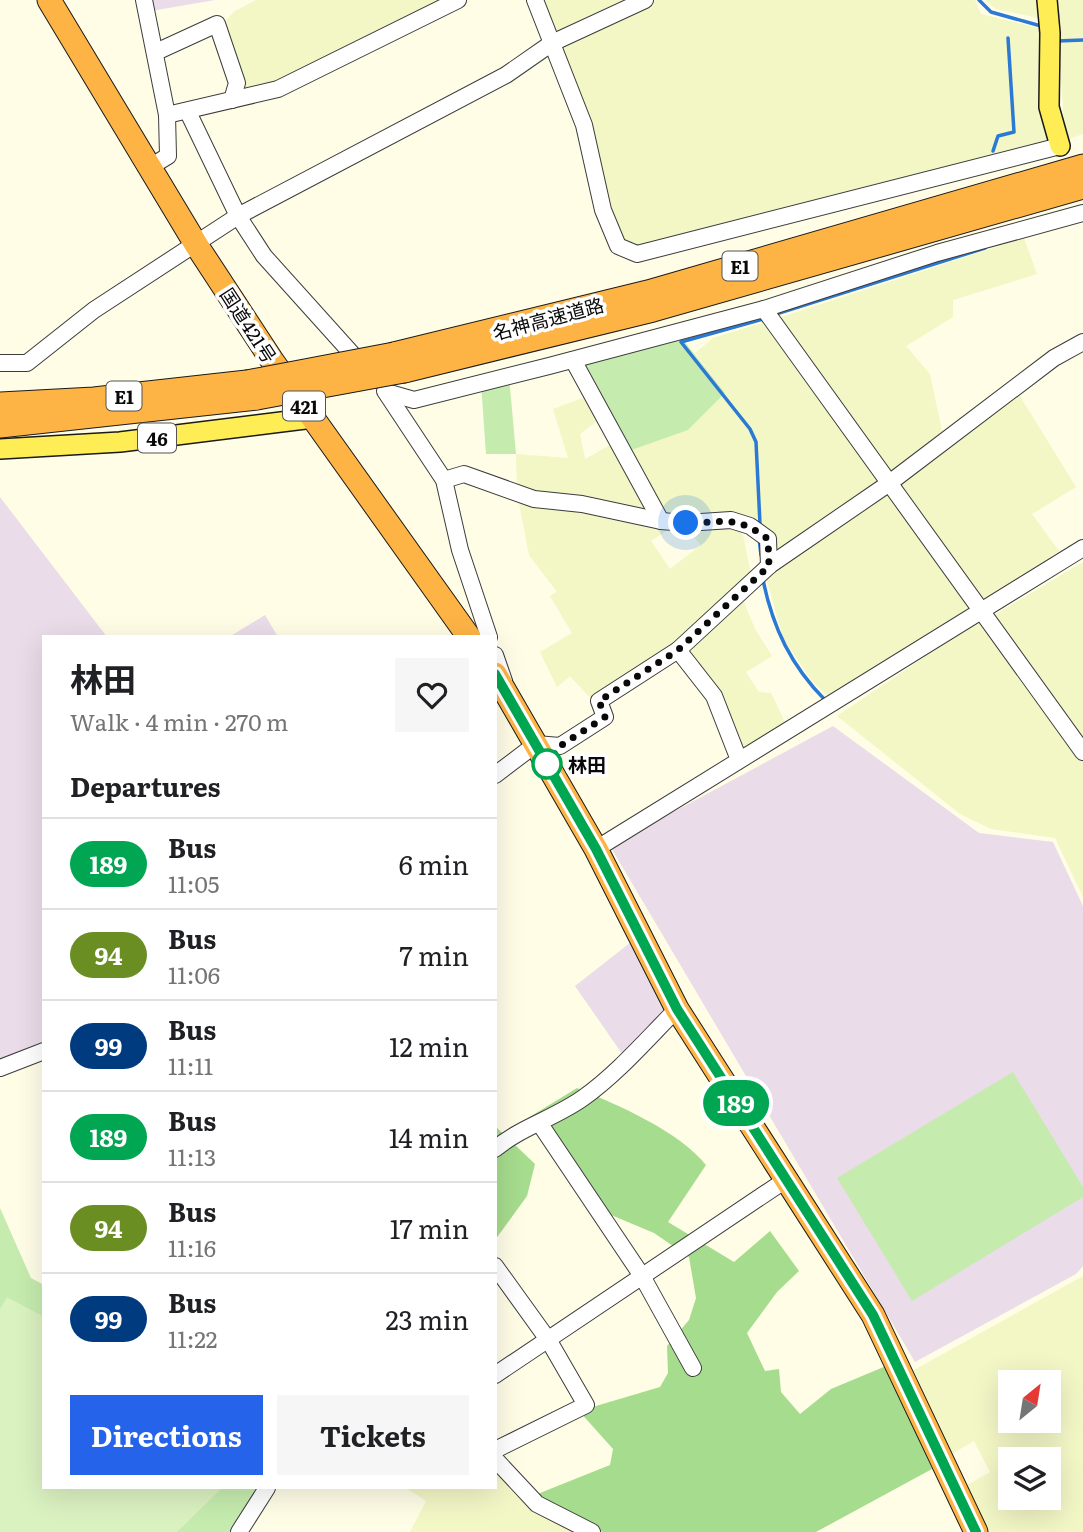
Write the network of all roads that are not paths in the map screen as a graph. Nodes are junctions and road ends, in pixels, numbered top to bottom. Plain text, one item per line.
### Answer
1 (49, 0) edge
2 (144, 0) edge
3 (458, 0) edge
4 (535, 0) edge
5 (645, 0) edge
6 (1047, 0) edge
7 (552, 43) junction
8 (156, 52) junction
9 (232, 100) junction
10 (188, 112) junction
11 (167, 115) junction
12 (1060, 146) joint
13 (1083, 166) edge
14 (150, 167) junction
15 (1082, 200) edge
16 (237, 216) junction
17 (197, 246) junction
18 (764, 309) junction
19 (1083, 342) edge
20 (573, 360) junction
21 (399, 362) junction
22 (0, 363) edge
23 (252, 390) junction
24 (386, 392) junction
25 (0, 404) edge
26 (313, 418) junction
27 (0, 426) edge
28 (0, 449) edge
29 (444, 480) junction
30 (888, 484) junction
31 (661, 521) junction
32 (1083, 548) edge
33 (769, 566) junction
34 (979, 610) junction
35 (468, 635) edge
36 (488, 635) edge
37 (678, 650) junction
38 (497, 664) edge
39 (501, 682) edge
40 (536, 744) junction
41 (1083, 752) edge
42 (738, 760) junction
43 (497, 773) edge
44 (596, 849) junction
45 (677, 1009) junction
46 (42, 1052) edge
47 (0, 1068) edge
48 (540, 1124) junction
49 (497, 1148) edge
50 (787, 1179) junction
51 (497, 1269) edge
52 (642, 1276) junction
53 (548, 1340) junction
54 (693, 1367) dead end
55 (497, 1374) edge
56 (497, 1449) edge
57 (497, 1462) edge
58 (266, 1489) edge
59 (239, 1532) edge
60 (592, 1532) edge
61 (976, 1532) edge

1 - 14 highway, 国道421号 / 421
2 - 8 street
3 - 9 street
4 - 7 street
5 - 7 street
6 - 12 main road
7 - 12 street
7 - 16 street
8 - 9 street
8 - 11 street
9 - 10 street
10 - 11 street
10 - 16 street
11 - 14 street
13 - 21 highway, 名神高速道路 / E1
14 - 17 highway, 国道421号 / 421
15 - 18 street
15 - 21 highway, 名神高速道路 / E1
16 - 17 street
16 - 24 street
17 - 22 street
17 - 26 highway, 国道421号 / 421
18 - 20 street
18 - 30 street
19 - 30 street
20 - 24 street
20 - 31 street
21 - 23 highway, 名神高速道路 / E1, bridge
23 - 25 highway, 名神高速道路 / E1
23 - 27 highway, 名神高速道路 / E1
24 - 29 street
26 - 28 main road, 46
26 - 35 highway, 国道421号 / 421
29 - 31 street
29 - 36 street
30 - 33 street
30 - 34 street
31 - 33 street
32 - 34 street
33 - 37 street
34 - 41 street
34 - 42 street
37 - 40 street
37 - 42 street
38 - 39 street
39 - 40 highway
40 - 43 street
40 - 44 highway
42 - 44 street
44 - 45 highway
45 - 48 street
45 - 50 highway
46 - 47 street
48 - 49 street
48 - 52 street
50 - 52 street
50 - 61 highway
51 - 53 street
52 - 53 street
52 - 54 street
53 - 55 street
53 - 56 street
57 - 60 street
58 - 59 street

